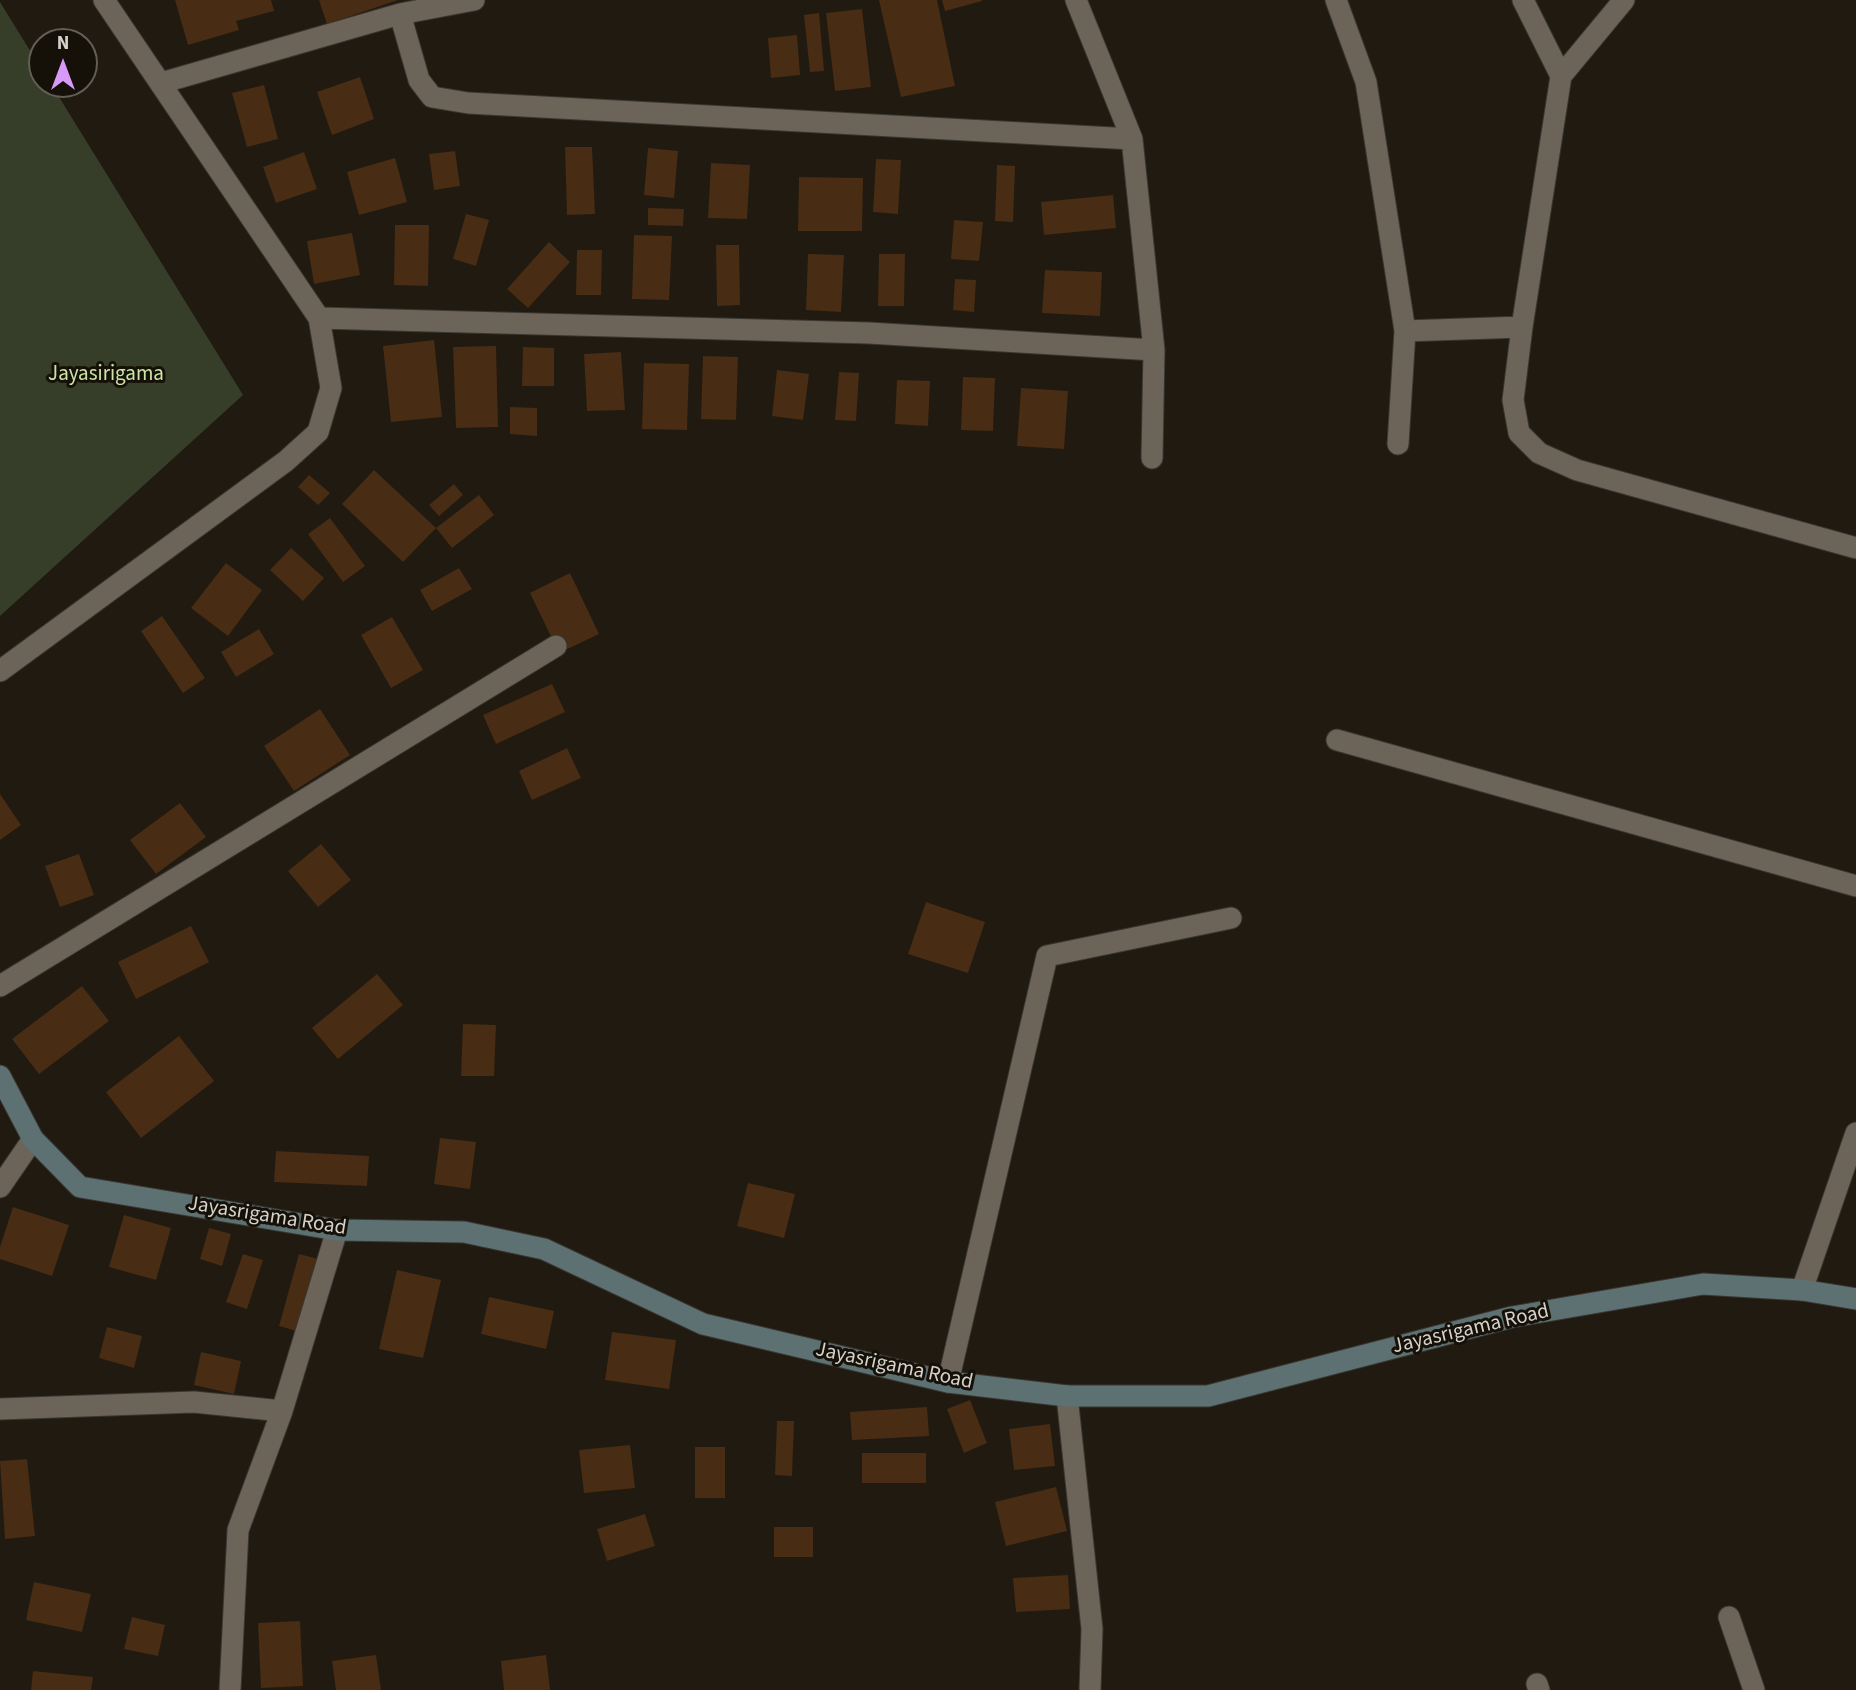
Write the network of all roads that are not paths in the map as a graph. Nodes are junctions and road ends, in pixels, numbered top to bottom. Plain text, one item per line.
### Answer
1 (104, 0) edge
2 (474, 0) edge
3 (1076, 0) edge
4 (1336, 0) edge
5 (1523, 0) edge
6 (1625, 0) edge
7 (400, 13) junction
8 (1561, 76) junction
9 (160, 83) junction
10 (1132, 139) junction
11 (319, 318) junction
12 (1522, 327) junction
13 (1405, 331) junction
14 (1154, 349) junction
15 (1398, 444) dead end
16 (1152, 458) dead end
17 (1856, 548) edge
18 (556, 646) dead end
19 (0, 671) edge
20 (1337, 740) dead end
21 (1856, 886) edge
22 (1231, 918) dead end
23 (0, 986) edge
24 (0, 1076) edge
25 (1856, 1133) edge
26 (33, 1139) junction
27 (0, 1187) edge
28 (337, 1230) junction
29 (1802, 1290) junction
30 (1856, 1299) edge
31 (948, 1382) junction
32 (1067, 1396) junction
33 (0, 1409) edge
34 (282, 1411) junction
35 (1729, 1617) dead end
36 (230, 1690) edge
37 (1090, 1690) edge
38 (1754, 1690) edge

1 - 9 street
2 - 7 street
3 - 10 street
4 - 13 street
5 - 8 street
6 - 8 street
7 - 9 street
7 - 10 street
8 - 12 street
9 - 11 street
10 - 14 street
11 - 14 street
11 - 19 street
12 - 13 street
12 - 17 street
13 - 15 street
14 - 16 street
18 - 23 street
20 - 21 street
22 - 31 street
24 - 26 street, Jayasrigama Road
25 - 29 street
26 - 27 street
26 - 28 street, Jayasrigama Road
28 - 31 street, Jayasrigama Road
28 - 34 street
29 - 30 street, Jayasrigama Road
29 - 32 street, Jayasrigama Road
31 - 32 street, Jayasrigama Road
32 - 37 street
33 - 34 street
34 - 36 street
35 - 38 street

